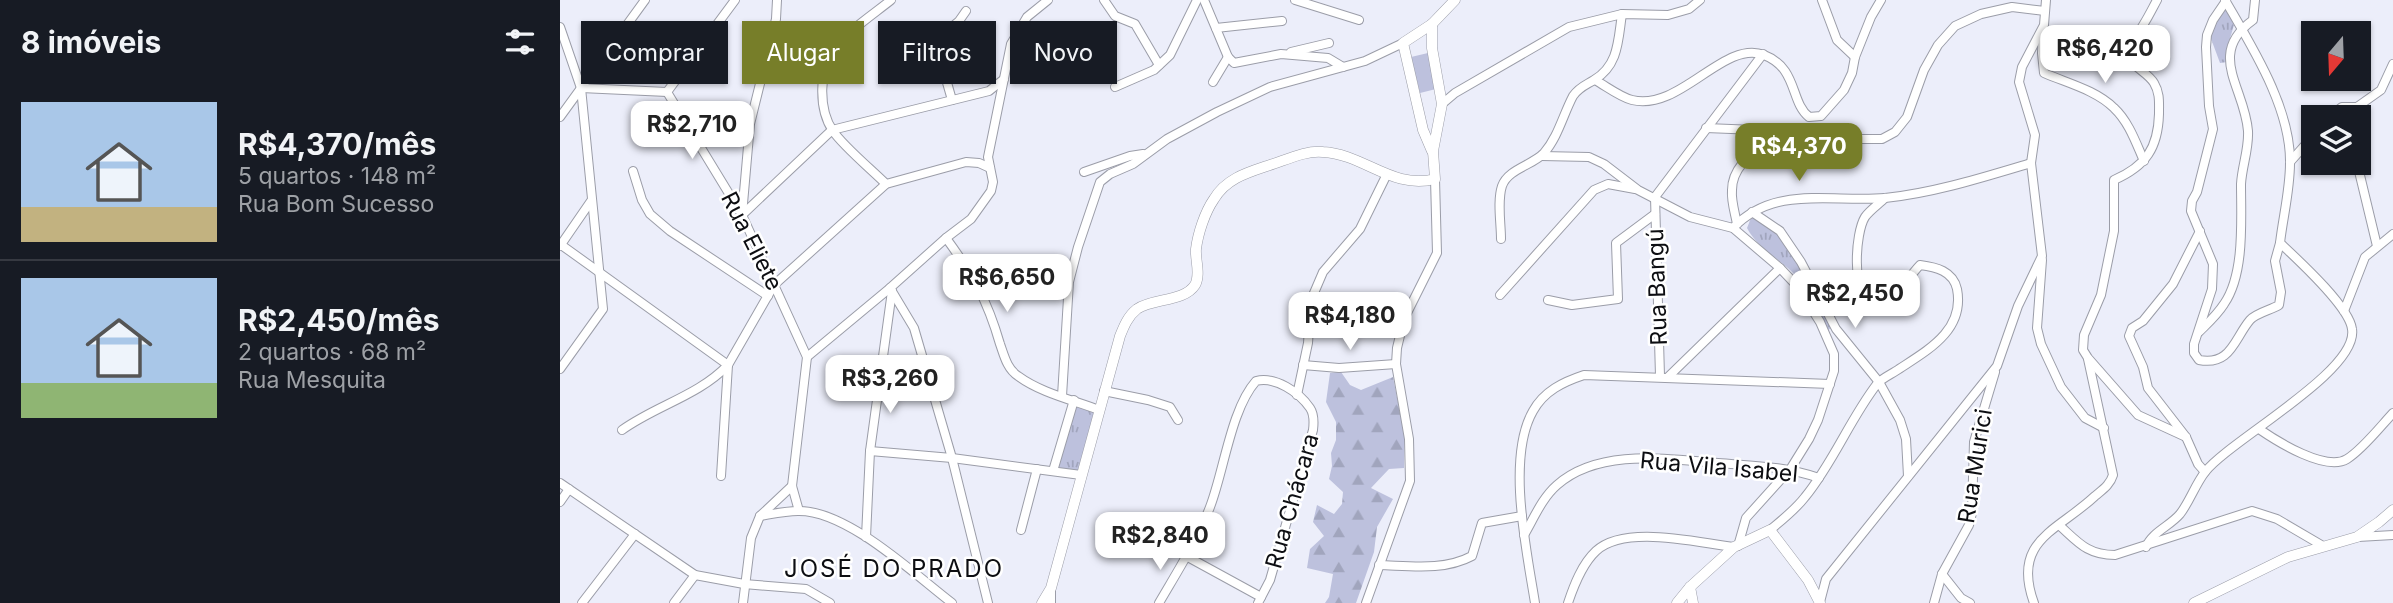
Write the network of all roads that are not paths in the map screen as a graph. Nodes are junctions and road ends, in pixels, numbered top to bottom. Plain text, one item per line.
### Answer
1 (645, 0) edge
2 (735, 0) edge
3 (778, 0) edge
4 (891, 0) edge
5 (1048, 0) edge
6 (1104, 0) edge
7 (1197, 0) edge
8 (1204, 0) edge
9 (1295, 0) edge
10 (1455, 0) edge
11 (1700, 0) edge
12 (1822, 0) edge
13 (1881, 0) edge
14 (2000, 0) edge
15 (2046, 0) edge
16 (2157, 0) edge
17 (2255, 0) edge
18 (2226, 1) edge
19 (2012, 7) junction
20 (966, 11) dead end
21 (2045, 12) junction
22 (1622, 14) junction
23 (1359, 20) dead end
24 (1282, 21) dead end
25 (1432, 24) junction
26 (2044, 25) junction
27 (560, 27) edge
28 (1216, 28) junction
29 (2243, 28) junction
30 (1329, 43) dead end
31 (1403, 43) junction
32 (1281, 54) junction
33 (1763, 54) junction
34 (1228, 57) junction
35 (1855, 57) junction
36 (2393, 64) edge
37 (1159, 65) junction
38 (1343, 67) junction
39 (1004, 79) junction
40 (1595, 80) junction
41 (1213, 82) dead end
42 (1115, 87) dead end
43 (581, 88) junction
44 (667, 92) junction
45 (952, 100) junction
46 (1442, 104) junction
47 (2360, 105) edge
48 (560, 117) edge
49 (1706, 128) junction
50 (832, 130) junction
51 (1771, 138) junction
52 (2301, 150) edge
53 (1433, 151) junction
54 (1143, 154) junction
55 (1542, 156) junction
56 (2144, 161) junction
57 (2290, 162) junction
58 (2031, 163) junction
59 (990, 168) junction
60 (633, 171) dead end
61 (1084, 172) dead end
62 (1387, 174) junction
63 (2360, 175) edge
64 (1434, 179) junction
65 (886, 184) junction
66 (1637, 190) junction
67 (1655, 197) junction
68 (1885, 198) junction
69 (591, 201) junction
70 (1752, 212) junction
71 (742, 215) junction
72 (1655, 215) junction
73 (1735, 226) junction
74 (2200, 231) junction
75 (2393, 234) edge
76 (946, 238) junction
77 (1501, 239) dead end
78 (2280, 243) junction
79 (560, 245) edge
80 (2377, 246) junction
81 (2042, 256) junction
82 (1780, 268) junction
83 (598, 272) junction
84 (774, 285) junction
85 (891, 290) junction
86 (1500, 295) dead end
87 (768, 296) junction
88 (1548, 300) dead end
89 (2344, 311) junction
90 (2199, 332) junction
91 (807, 357) junction
92 (2088, 358) junction
93 (1396, 364) junction
94 (728, 365) junction
95 (1303, 365) junction
96 (1997, 366) junction
97 (560, 369) edge
98 (1664, 376) junction
99 (1879, 382) junction
100 (1830, 384) junction
101 (1104, 391) junction
102 (1297, 395) junction
103 (1062, 396) junction
104 (1074, 400) junction
105 (1099, 410) junction
106 (2393, 413) edge
107 (1178, 419) dead end
108 (2104, 428) junction
109 (2259, 429) junction
110 (622, 430) dead end
111 (2186, 437) junction
112 (870, 451) junction
113 (952, 458) junction
114 (1791, 468) junction
115 (1037, 469) junction
116 (1053, 471) junction
117 (2205, 472) junction
118 (1081, 475) junction
119 (721, 476) dead end
120 (1908, 476) junction
121 (1819, 478) junction
122 (560, 483) edge
123 (792, 485) junction
124 (569, 489) junction
125 (560, 502) edge
126 (2393, 510) edge
127 (799, 511) junction
128 (760, 516) junction
129 (1522, 516) junction
130 (2059, 525) junction
131 (1021, 530) dead end
132 (1770, 530) junction
133 (635, 534) junction
134 (1524, 535) junction
135 (2393, 535) edge
136 (866, 537) junction
137 (2357, 537) junction
138 (2323, 546) junction
139 (1736, 547) junction
140 (2146, 547) junction
141 (1186, 556) junction
142 (1379, 565) junction
143 (1942, 574) junction
144 (695, 575) junction
145 (1826, 579) junction
146 (1808, 580) junction
147 (744, 584) junction
148 (1690, 587) junction
149 (1051, 588) junction
150 (819, 599) edge
151 (1259, 600) edge
152 (1820, 602) edge
153 (582, 603) edge
154 (674, 603) edge
155 (743, 603) edge
156 (830, 603) edge
157 (952, 603) edge
158 (988, 603) edge
159 (1042, 603) edge
160 (1051, 603) edge
161 (1158, 603) edge
162 (1366, 603) edge
163 (1535, 603) edge
164 (1568, 603) edge
165 (1677, 603) edge
166 (1693, 603) edge
167 (1934, 603) edge
168 (1970, 603) edge
169 (2034, 603) edge
170 (2193, 603) edge

1 - 43 street
2 - 44 street
3 - 71 street
4 - 50 street
5 - 39 street
6 - 37 street
7 - 37 street
8 - 28 street
9 - 23 street
10 - 25 street
11 - 22 street
12 - 35 street
13 - 35 street
14 - 19 street
15 - 21 street
16 - 56 street
17 - 29 street
18 - 29 street
18 - 74 street
19 - 21 street
19 - 51 street
20 - 45 street
21 - 26 street
22 - 40 street
22 - 46 street
24 - 28 street
25 - 31 street
25 - 46 street
26 - 56 street
26 - 58 street
27 - 43 street
28 - 34 street
29 - 57 street
29 - 90 street
30 - 32 street
31 - 38 street
31 - 53 street
32 - 34 street
32 - 38 street
33 - 35 street
33 - 40 street
33 - 49 street
34 - 41 street
36 - 47 street
37 - 42 street
38 - 54 street
39 - 45 street
39 - 59 street
40 - 55 street
43 - 44 street
43 - 48 street
43 - 69 street
44 - 71 street, Rua Eliete
45 - 50 street
46 - 53 street
49 - 51 street
49 - 67 street
50 - 65 street
50 - 71 street
51 - 73 street
52 - 57 street
53 - 64 street
54 - 61 street
54 - 103 street
55 - 66 street
55 - 77 street
56 - 92 street
57 - 78 street
58 - 68 street
58 - 81 street
59 - 65 street
59 - 76 street
60 - 87 street
62 - 64 street
62 - 95 street
62 - 101 street
63 - 80 street
64 - 93 street
65 - 84 street
66 - 67 street
66 - 86 street
67 - 72 street, Rua Bangú
67 - 73 street
68 - 70 street
68 - 99 street
69 - 79 street
69 - 83 street
70 - 73 street
70 - 99 street
71 - 84 street, Rua Eliete
72 - 88 street
72 - 98 street, Rua Bangú
73 - 82 street
74 - 90 street
74 - 111 street
75 - 80 street
76 - 85 street
76 - 103 street
78 - 89 street
78 - 90 street
79 - 83 street
80 - 89 street
81 - 96 street, Rua Murici
81 - 108 street
82 - 98 street
82 - 100 street
83 - 94 street
83 - 97 street
84 - 87 street
84 - 91 street, Rua Eliete
85 - 91 street
85 - 112 street
85 - 113 street
87 - 94 street
89 - 109 street
91 - 123 street
92 - 108 street
92 - 111 street
93 - 95 street
93 - 142 street
94 - 110 street
94 - 119 street
95 - 102 street
96 - 120 street
96 - 143 street, Rua Murici
98 - 100 street
98 - 129 street
99 - 120 street
99 - 121 street
100 - 114 street
101 - 105 street
101 - 107 street
102 - 141 street
102 - 151 street, Rua Chácara
103 - 104 street
104 - 105 street
104 - 116 street
105 - 118 street
106 - 109 street
108 - 130 street
109 - 117 street
111 - 117 street
112 - 113 street
112 - 136 street
113 - 115 street
113 - 158 street
114 - 121 street, Rua Vila Isabel
114 - 134 street, Rua Vila Isabel
114 - 139 street
115 - 116 street
115 - 131 street
116 - 118 street
117 - 140 street
118 - 149 street
120 - 145 street
121 - 132 street
122 - 124 street
123 - 127 street
123 - 128 street
124 - 125 street
124 - 133 street
126 - 137 street
127 - 128 street
127 - 136 street
128 - 147 street
129 - 134 street
129 - 142 street
130 - 140 street
130 - 169 street
132 - 139 street
132 - 146 street
133 - 144 street
133 - 153 street
134 - 163 street
135 - 137 street
136 - 157 street
137 - 138 street
138 - 140 street
138 - 170 street
139 - 148 street
139 - 164 street
141 - 151 street
141 - 161 street
142 - 162 street
143 - 167 street, Rua Murici
143 - 168 street
144 - 147 street
144 - 154 street
145 - 146 street
145 - 152 street
146 - 152 street
147 - 150 street
147 - 155 street
148 - 165 street
148 - 166 street
149 - 159 street
149 - 160 street
150 - 156 street

